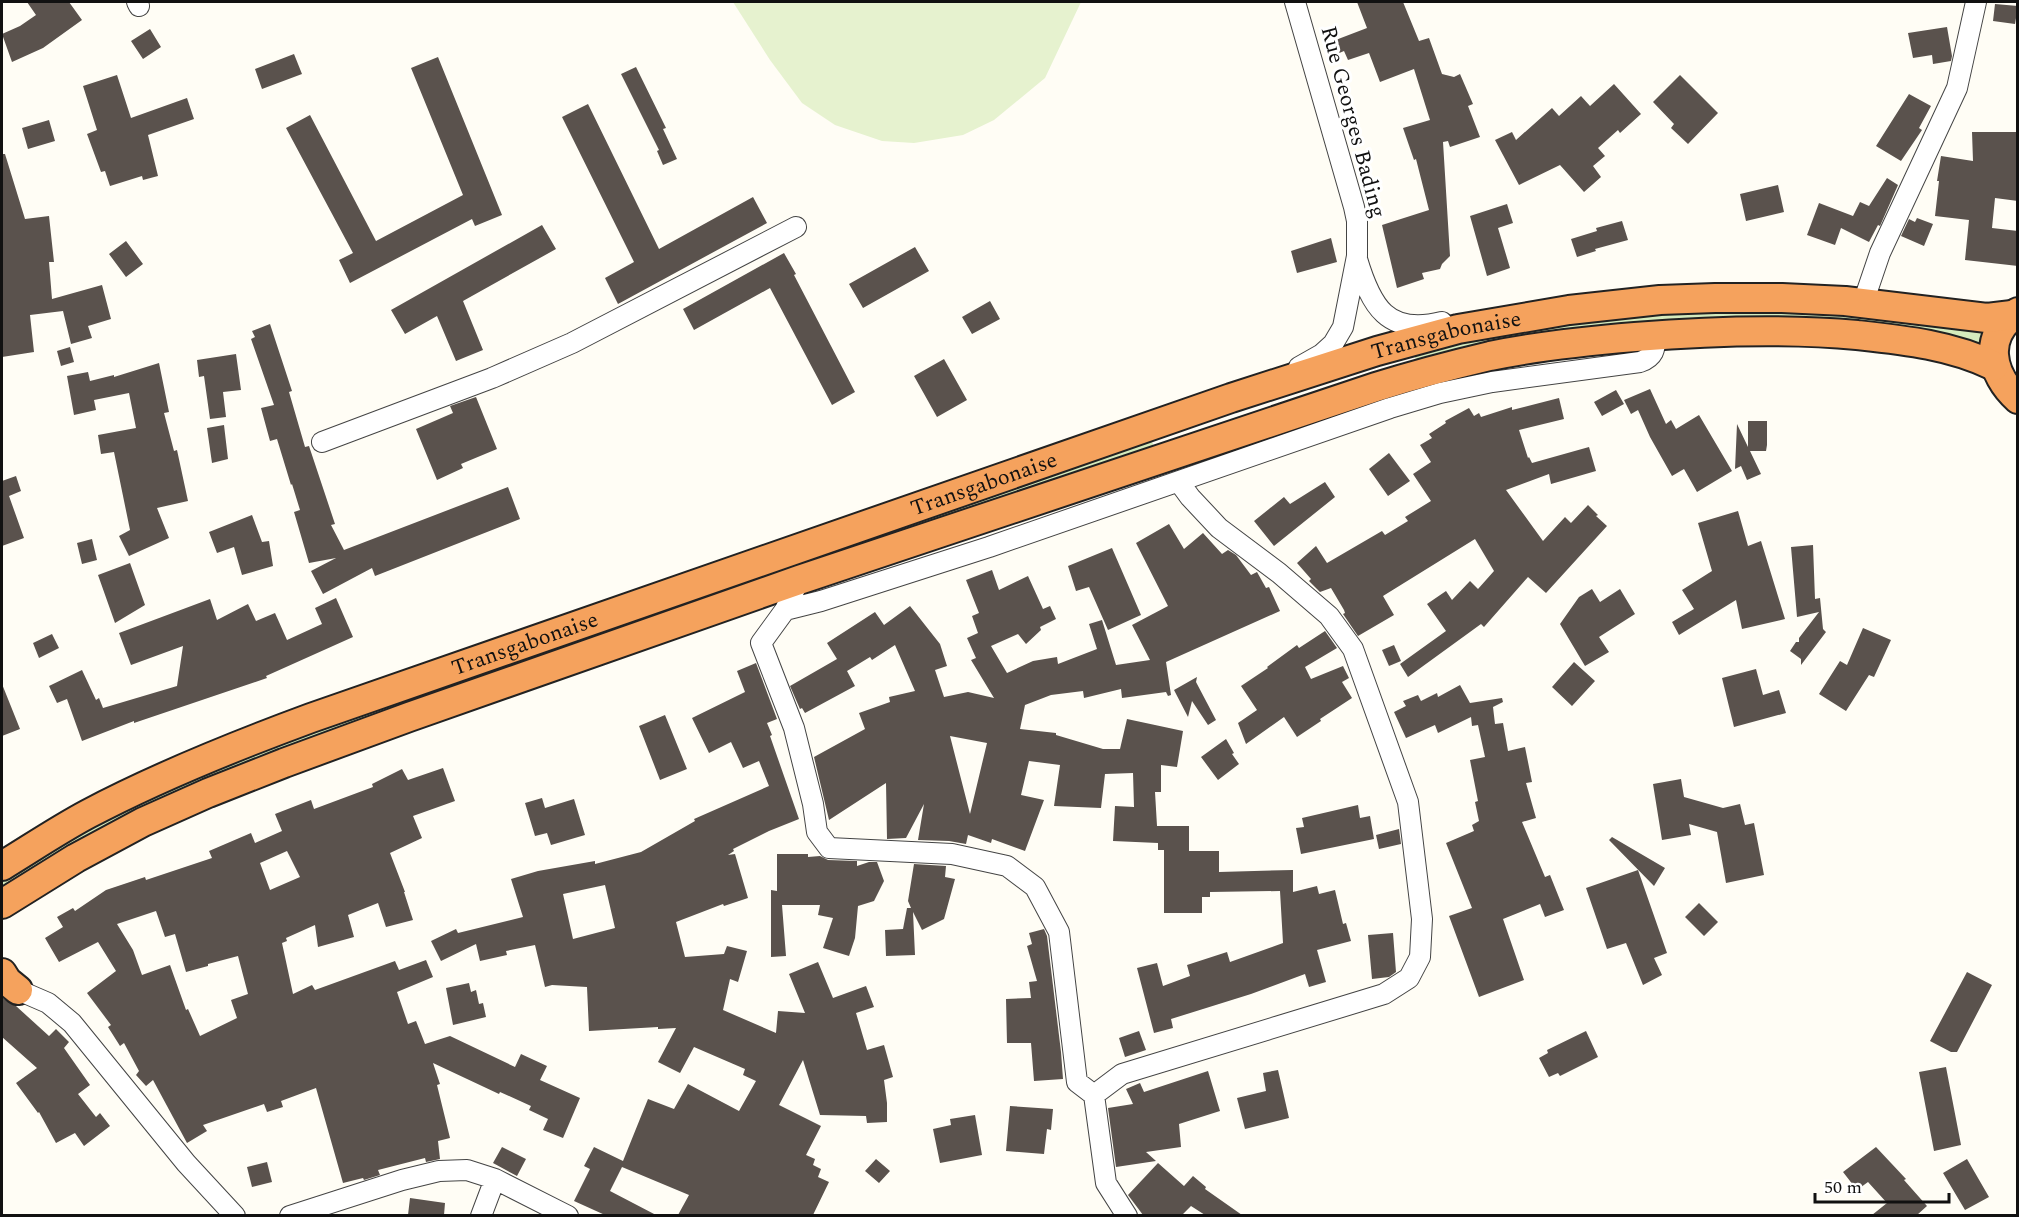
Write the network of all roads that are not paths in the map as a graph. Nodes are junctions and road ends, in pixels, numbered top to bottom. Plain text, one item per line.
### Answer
1 (1295, 2) edge
2 (1976, 2) edge
3 (796, 227) dead end
4 (1357, 256) junction
5 (1863, 303) junction
6 (2015, 314) edge
7 (1515, 318) junction
8 (1656, 335) junction
9 (1994, 366) junction
10 (1231, 398) junction
11 (2018, 399) edge
12 (322, 442) dead end
13 (1179, 482) junction
14 (979, 520) junction
15 (989, 547) junction
16 (799, 580) junction
17 (785, 609) junction
18 (2, 866) edge
19 (30, 885) junction
20 (2, 904) edge
21 (2, 926) edge
22 (7, 983) edge
23 (1094, 1095) junction
24 (495, 1179) junction
25 (235, 1215) edge
26 (290, 1215) edge
27 (481, 1215) edge
28 (568, 1215) edge
29 (1127, 1215) edge

1 - 4 street, Rue Georges Bading
2 - 5 street
3 - 12 street
4 - 7 street
4 - 10 street
5 - 6 highway, Transgabonaise
5 - 7 highway, Transgabonaise
6 - 9 highway
7 - 10 highway, Transgabonaise
8 - 9 highway, Transgabonaise
8 - 13 street
8 - 14 highway, Transgabonaise
9 - 11 highway
10 - 18 highway, Transgabonaise
13 - 15 street
13 - 23 street
14 - 15 street
14 - 16 highway, Transgabonaise
15 - 17 street
16 - 17 street
16 - 19 highway, Transgabonaise
17 - 23 street
19 - 20 highway, Transgabonaise
19 - 21 highway
22 - 25 street
23 - 29 street
24 - 26 street
24 - 27 street
24 - 28 street

